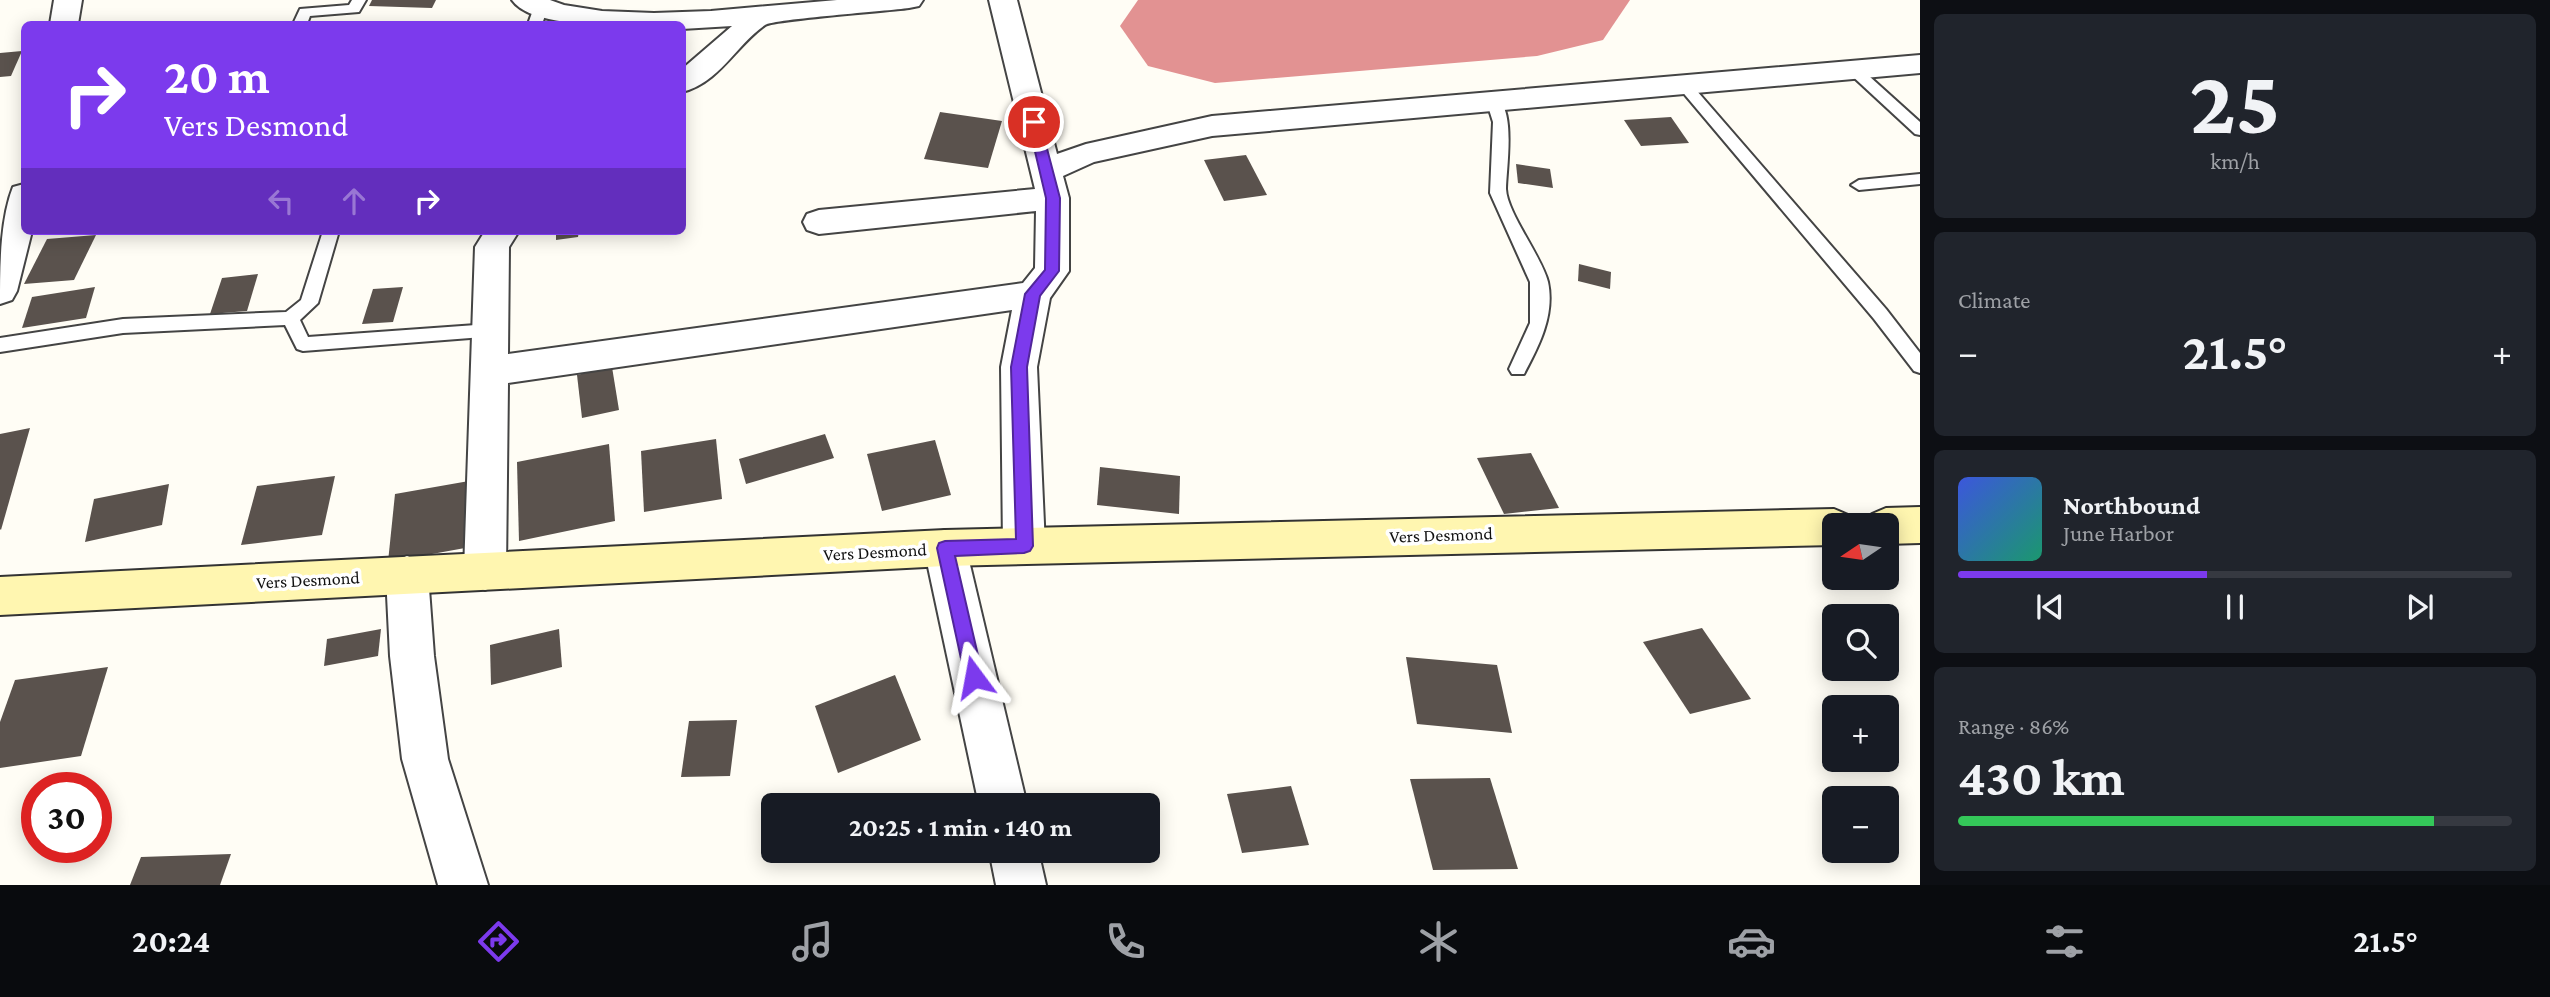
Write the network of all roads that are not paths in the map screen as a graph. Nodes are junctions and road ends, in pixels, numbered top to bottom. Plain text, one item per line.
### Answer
1 (68, 0) edge
2 (359, 0) edge
3 (909, 0) edge
4 (1003, 0) edge
5 (536, 9) edge
6 (759, 16) junction
7 (64, 21) edge
8 (301, 21) edge
9 (614, 21) edge
10 (643, 21) edge
11 (1920, 64) edge
12 (1854, 70) junction
13 (686, 80) edge
14 (1685, 86) junction
15 (1494, 103) junction
16 (1920, 130) edge
17 (1920, 179) edge
18 (1050, 184) junction
19 (1859, 185) dead end
20 (819, 222) dead end
21 (19, 229) edge
22 (330, 235) edge
23 (500, 235) edge
24 (0, 291) edge
25 (1033, 294) junction
26 (290, 318) junction
27 (490, 331) junction
28 (0, 345) edge
29 (1920, 366) edge
30 (1518, 369) dead end
31 (489, 371) junction
32 (1920, 525) edge
33 (1899, 526) edge
34 (1822, 527) edge
35 (1024, 546) junction
36 (945, 548) junction
37 (485, 571) junction
38 (407, 576) junction
39 (0, 596) edge
40 (1000, 793) edge
41 (1016, 863) edge
42 (463, 885) edge
43 (1021, 885) edge

1 - 7 street
2 - 8 lane
3 - 6 street
4 - 18 street
5 - 9 street
6 - 10 street
6 - 13 street
11 - 12 street
12 - 14 street
12 - 16 lane
14 - 15 street
14 - 29 lane
15 - 18 street
15 - 30 lane
17 - 19 lane
18 - 20 street
18 - 25 street
21 - 24 street
22 - 26 lane
23 - 27 street
25 - 31 street
25 - 35 street
26 - 27 lane
26 - 28 lane
27 - 31 street
31 - 37 street
32 - 33 main road
34 - 35 main road, Vers Desmond
35 - 36 main road, Vers Desmond
36 - 37 main road, Vers Desmond
36 - 40 street
37 - 38 main road, Vers Desmond
38 - 39 main road, Vers Desmond
38 - 42 street
41 - 43 street

